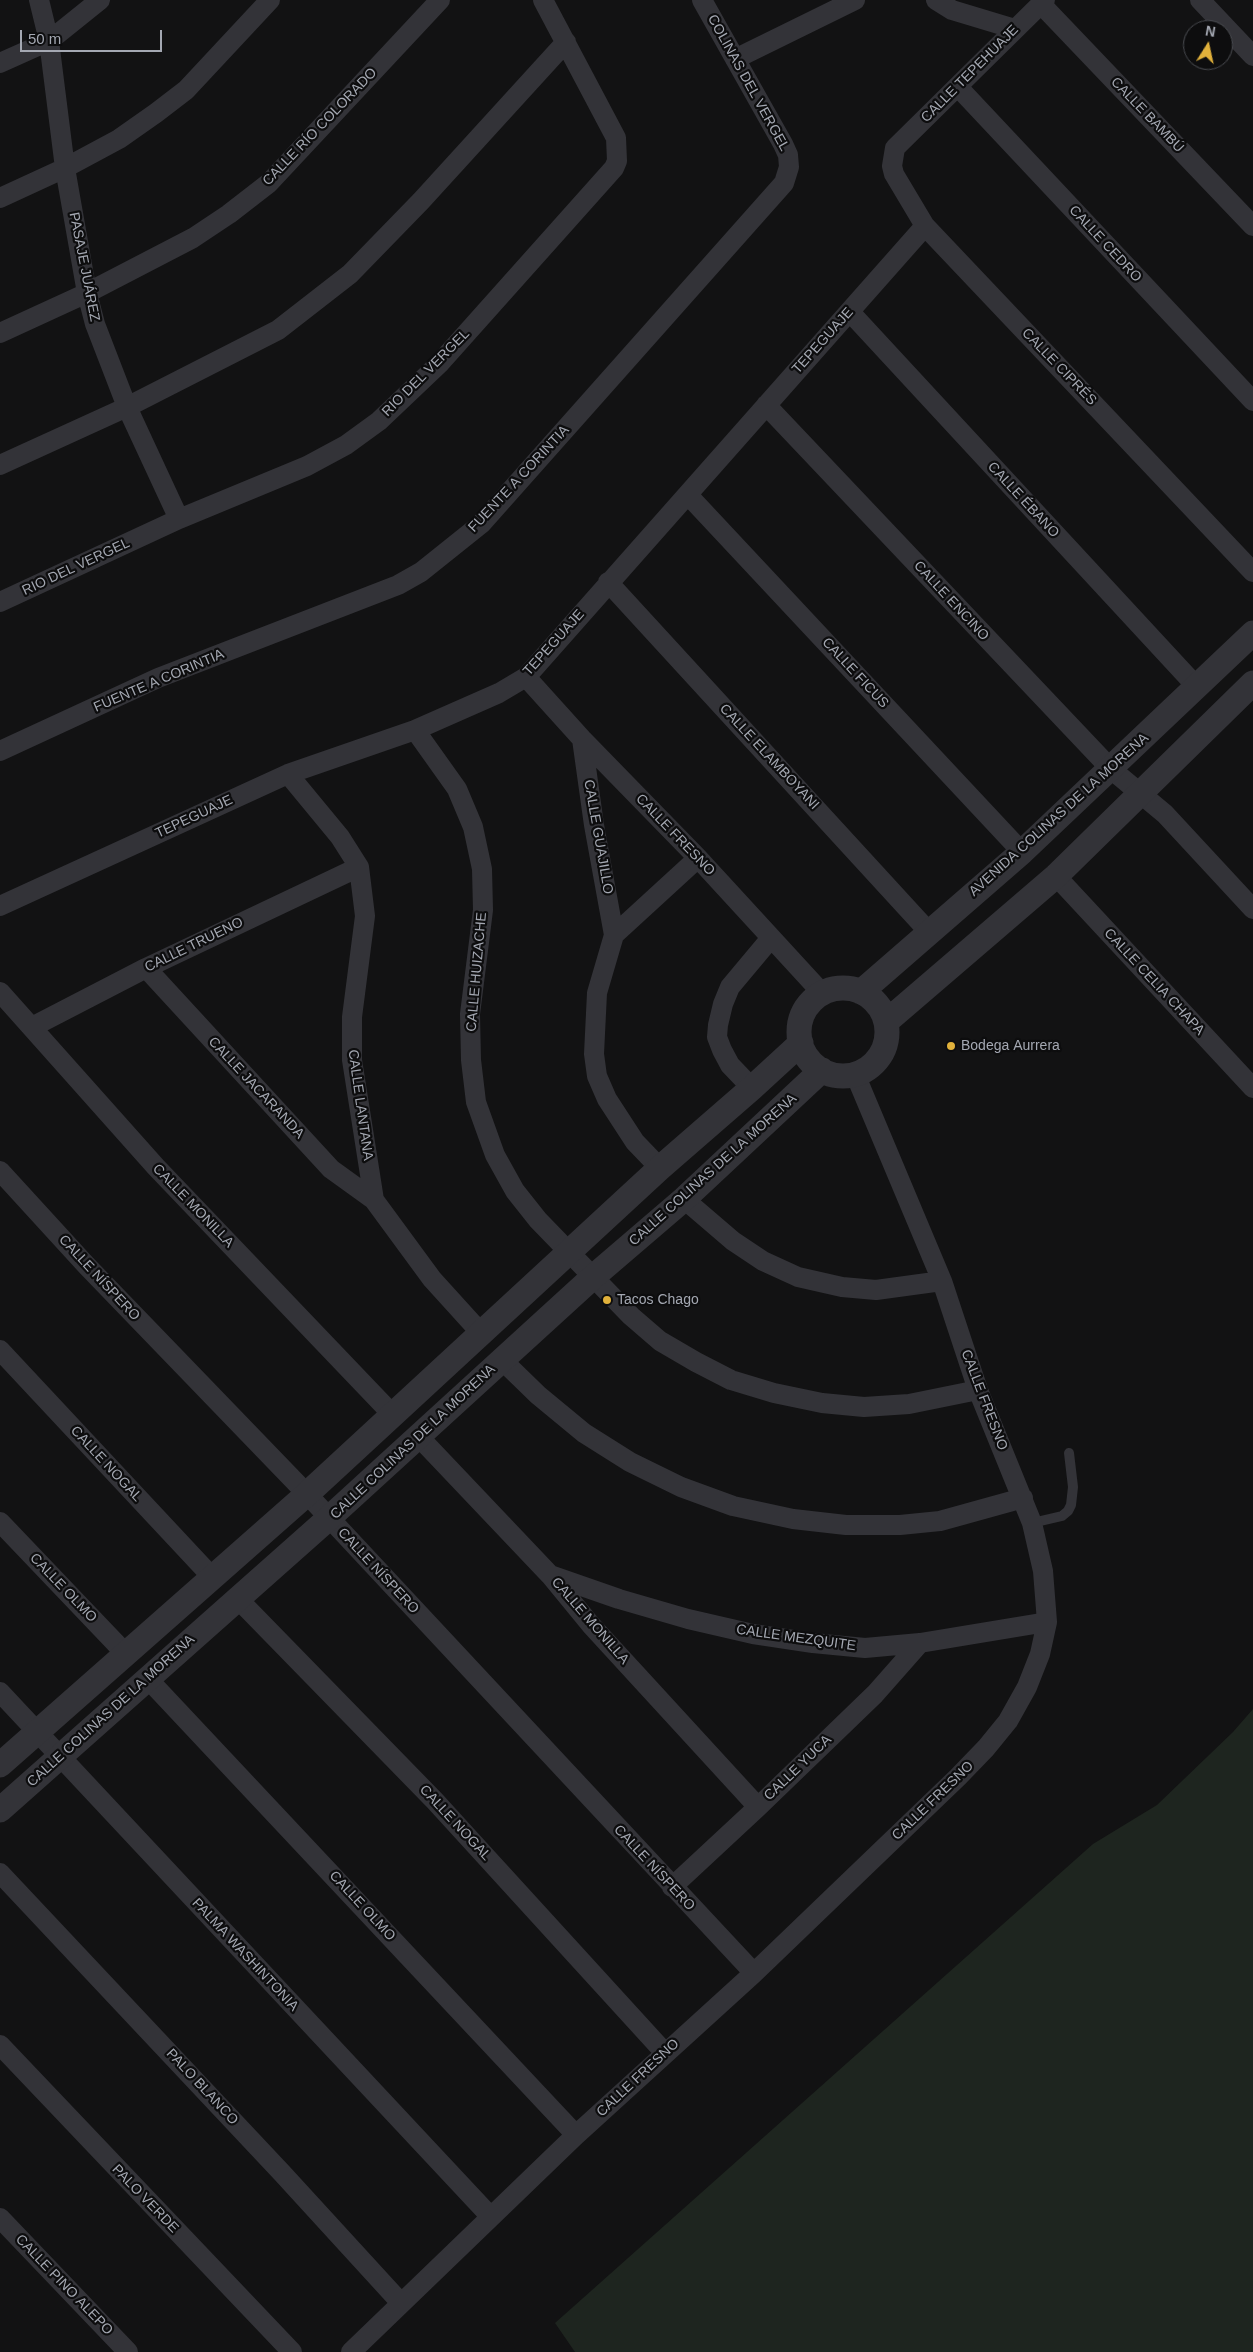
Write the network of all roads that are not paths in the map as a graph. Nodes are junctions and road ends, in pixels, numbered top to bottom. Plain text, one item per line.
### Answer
1 (39, 0) edge
2 (100, 0) edge
3 (270, 0) edge
4 (440, 0) edge
5 (543, 0) edge
6 (702, 0) edge
7 (855, 0) edge
8 (936, 0) edge
9 (1200, 0) edge
10 (1043, 2) edge
11 (1015, 30) junction
12 (49, 41) junction
13 (566, 42) junction
14 (1253, 56) edge
15 (735, 59) junction
16 (0, 63) edge
17 (958, 87) junction
18 (895, 148) joint
19 (788, 167) joint
20 (65, 168) junction
21 (0, 198) edge
22 (925, 226) junction
23 (1253, 226) edge
24 (87, 294) junction
25 (850, 312) junction
26 (0, 333) edge
27 (1253, 401) edge
28 (766, 405) junction
29 (127, 407) junction
30 (0, 466) edge
31 (688, 495) junction
32 (179, 519) junction
33 (1253, 572) edge
34 (608, 582) junction
35 (0, 602) edge
36 (1253, 633) edge
37 (526, 677) junction
38 (1253, 683) edge
39 (1197, 687) junction
40 (415, 730) junction
41 (582, 739) junction
42 (0, 751) edge
43 (1111, 769) junction
44 (288, 774) junction
45 (1140, 794) junction
46 (1022, 852) junction
47 (698, 858) junction
48 (359, 867) junction
49 (1056, 876) junction
50 (0, 906) edge
51 (1253, 909) edge
52 (929, 932) junction
53 (614, 935) junction
54 (771, 938) junction
55 (146, 968) junction
56 (0, 992) edge
57 (861, 992) junction
58 (822, 993) junction
59 (886, 1022) junction
60 (32, 1027) junction
61 (801, 1043) junction
62 (822, 1070) junction
63 (855, 1074) junction
64 (752, 1088) junction
65 (1253, 1088) edge
66 (660, 1168) junction
67 (0, 1171) edge
68 (684, 1199) junction
69 (374, 1200) junction
70 (570, 1253) junction
71 (593, 1277) junction
72 (942, 1281) junction
73 (481, 1333) junction
74 (0, 1350) edge
75 (502, 1360) junction
76 (978, 1390) junction
77 (393, 1415) junction
78 (418, 1437) junction
79 (1069, 1453) dead end
80 (307, 1494) junction
81 (1023, 1498) junction
82 (329, 1518) junction
83 (0, 1522) edge
84 (1032, 1523) junction
85 (550, 1575) junction
86 (213, 1578) junction
87 (238, 1599) junction
88 (1047, 1622) junction
89 (920, 1643) junction
90 (126, 1654) junction
91 (146, 1678) junction
92 (0, 1692) edge
93 (38, 1732) junction
94 (60, 1756) junction
95 (0, 1765) edge
96 (758, 1807) junction
97 (0, 1810) edge
98 (0, 1872) edge
99 (672, 1887) junction
100 (754, 1973) junction
101 (0, 2044) edge
102 (665, 2053) junction
103 (576, 2135) junction
104 (491, 2217) junction
105 (0, 2218) edge
106 (401, 2303) junction
107 (128, 2352) edge
108 (292, 2352) edge
109 (351, 2352) edge

1 - 12 street, PASAJE JUÁREZ
2 - 12 street
3 - 20 street
4 - 24 street, CALLE RÍO COLORADO
5 - 13 street
6 - 15 street, COLINAS DEL VERGEL
7 - 15 street
8 - 11 street
9 - 14 street
10 - 11 street, CALLE TEPEHUAJE
10 - 23 street, CALLE BAMBÚ
11 - 17 street, CALLE TEPEHUAJE
12 - 16 street
12 - 20 street, PASAJE JUÁREZ
13 - 29 street
13 - 32 street, RIO DEL VERGEL
15 - 19 street, COLINAS DEL VERGEL
17 - 18 street, CALLE TEPEHUAJE
17 - 27 street, CALLE CEDRO
18 - 22 street, CALLE CIPRÉS
19 - 42 street, FUENTE A CORINTIA
20 - 21 street
20 - 24 street, PASAJE JUÁREZ
22 - 25 street, TEPEGUAJE
22 - 33 street, CALLE CIPRÉS
24 - 26 street, CALLE RÍO COLORADO
24 - 29 street, PASAJE JUÁREZ
25 - 28 street, TEPEGUAJE
25 - 39 street, CALLE ÉBANO
28 - 31 street, TEPEGUAJE
28 - 43 street, CALLE ENCINO
29 - 30 street
29 - 32 street, PASAJE JUÁREZ
31 - 34 street, TEPEGUAJE
31 - 46 street, CALLE FICUS
32 - 35 street, RIO DEL VERGEL
34 - 37 street, TEPEGUAJE
34 - 52 street, CALLE ELAMBOYANI
36 - 39 street, AVENIDA COLINAS DE LA MORENA
37 - 40 street, TEPEGUAJE
37 - 41 street, CALLE FRESNO
38 - 45 street
39 - 43 street, AVENIDA COLINAS DE LA MORENA
40 - 44 street, TEPEGUAJE
40 - 70 street, CALLE HUIZACHE
41 - 47 street, CALLE FRESNO
41 - 53 street, CALLE GUAJILLO
43 - 45 street, CALLE ENCINO
43 - 46 street, AVENIDA COLINAS DE LA MORENA
44 - 48 street, CALLE LANTANA
44 - 50 street, TEPEGUAJE
45 - 49 street
45 - 51 street, CALLE ENCINO
46 - 52 street, AVENIDA COLINAS DE LA MORENA
47 - 53 street
47 - 54 street, CALLE FRESNO
48 - 55 street, CALLE TRUENO
48 - 69 street, CALLE LANTANA
49 - 59 street
49 - 65 street, CALLE CELIA CHAPA
52 - 57 street, AVENIDA COLINAS DE LA MORENA
53 - 66 street, CALLE GUAJILLO
54 - 58 street, CALLE FRESNO
54 - 64 street
55 - 60 street, CALLE TRUENO
55 - 69 street, CALLE JACARANDA
56 - 60 street, CALLE MONILLA
57 - 58 street
57 - 59 street
58 - 61 street
59 - 63 street
60 - 77 street, CALLE MONILLA
61 - 62 street
61 - 64 street
62 - 63 street
62 - 68 street, CALLE COLINAS DE LA MORENA
63 - 72 street, CALLE FRESNO
64 - 66 street
66 - 70 street
67 - 80 street, CALLE NÍSPERO
68 - 71 street, CALLE COLINAS DE LA MORENA
68 - 72 street
69 - 73 street, CALLE LANTANA
70 - 71 street, CALLE HUIZACHE
70 - 73 street
71 - 75 street, CALLE COLINAS DE LA MORENA
71 - 76 street, CALLE HUIZACHE
72 - 76 street, CALLE FRESNO
73 - 77 street
74 - 86 street, CALLE NOGAL
75 - 78 street, CALLE COLINAS DE LA MORENA
75 - 81 street
76 - 81 street, CALLE FRESNO
77 - 80 street
78 - 82 street, CALLE COLINAS DE LA MORENA
78 - 85 street, CALLE MONILLA
79 - 84 lane
80 - 82 street, CALLE NÍSPERO
80 - 86 street
81 - 84 street, CALLE FRESNO
82 - 87 street, CALLE COLINAS DE LA MORENA
82 - 99 street, CALLE NÍSPERO
83 - 90 street, CALLE OLMO
84 - 88 street, CALLE FRESNO
85 - 89 street, CALLE MEZQUITE
85 - 96 street, CALLE MONILLA
86 - 90 street
87 - 91 street, CALLE COLINAS DE LA MORENA
87 - 102 street, CALLE NOGAL
88 - 89 street, CALLE MEZQUITE
88 - 100 street, CALLE FRESNO
89 - 96 street, CALLE YUCA
90 - 93 street
91 - 94 street, CALLE COLINAS DE LA MORENA
91 - 103 street, CALLE OLMO
92 - 93 street, PALMA WASHINTONIA
93 - 94 street, PALMA WASHINTONIA
93 - 95 street
94 - 97 street, CALLE COLINAS DE LA MORENA
94 - 104 street, PALMA WASHINTONIA
96 - 99 street, CALLE YUCA
98 - 106 street, PALO BLANCO
99 - 100 street, CALLE NÍSPERO
100 - 102 street, CALLE FRESNO
101 - 108 street, PALO VERDE
102 - 103 street, CALLE FRESNO
103 - 104 street, CALLE FRESNO
104 - 106 street, CALLE FRESNO
105 - 107 street, CALLE PINO ALEPO
106 - 109 street, CALLE FRESNO

